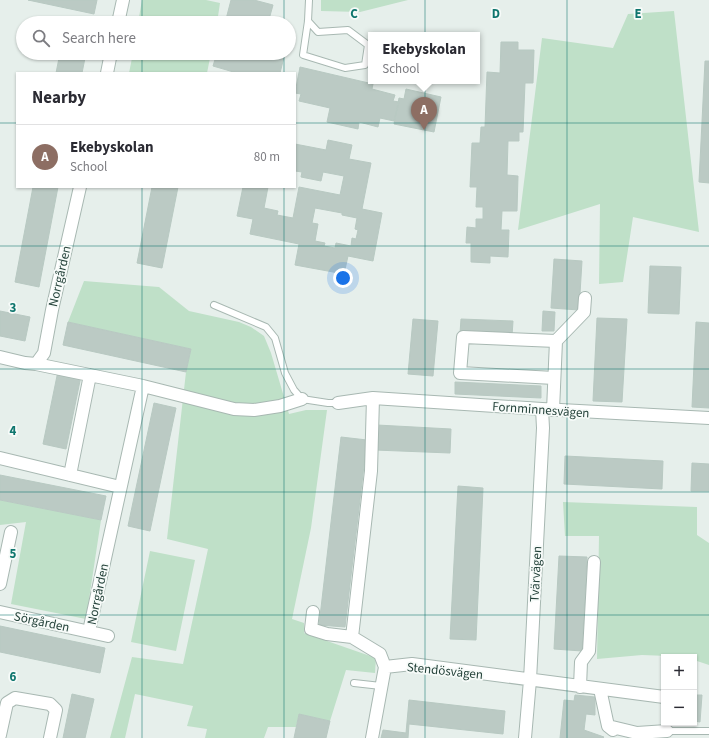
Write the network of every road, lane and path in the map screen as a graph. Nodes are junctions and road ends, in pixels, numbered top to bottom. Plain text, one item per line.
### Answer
1 (123, 0) edge
2 (309, 0) edge
3 (120, 16) edge
4 (308, 21) junction
5 (110, 60) edge
6 (107, 72) edge
7 (80, 188) edge
8 (586, 298) dead end
9 (214, 305) dead end
10 (556, 341) junction
11 (0, 357) edge
12 (36, 364) junction
13 (90, 375) junction
14 (554, 378) junction
15 (143, 386) junction
16 (373, 398) junction
17 (302, 399) junction
18 (338, 403) joint
19 (547, 410) junction
20 (709, 418) edge
21 (0, 458) edge
22 (70, 475) junction
23 (120, 487) junction
24 (11, 532) dead end
25 (594, 562) dead end
26 (0, 584) edge
27 (0, 612) edge
28 (313, 612) dead end
29 (89, 631) junction
30 (108, 636) dead end
31 (352, 637) junction
32 (385, 667) junction
33 (530, 680) junction
34 (354, 683) dead end
35 (381, 686) junction
36 (580, 687) junction
37 (600, 689) junction
38 (661, 697) edge
39 (608, 726) junction
40 (667, 731) junction
41 (709, 731) edge
42 (0, 736) edge
43 (50, 738) edge
44 (372, 738) edge
45 (525, 738) edge
46 (623, 738) edge
47 (655, 738) edge

1 - 3 street
2 - 4 lane
4 - 4 lane
5 - 6 street
7 - 12 street, Norrgården
8 - 10 street
9 - 17 lane
10 - 14 street, Tvärvägen
10 - 14 street
11 - 12 street
12 - 13 street
13 - 15 street
13 - 22 street
14 - 19 street, Tvärvägen
15 - 17 street
15 - 23 street, Norrgården
16 - 18 street, Fornminnesvägen
16 - 19 street, Fornminnesvägen
16 - 31 street
17 - 18 lane, Fornminnesvägen
19 - 20 street, Fornminnesvägen
19 - 33 street, Tvärvägen
21 - 22 street
22 - 23 street
23 - 29 street, Norrgården
24 - 26 street
25 - 36 street
27 - 29 street, Sörgården
28 - 31 street
29 - 30 street, Sörgården
31 - 32 street
32 - 33 street, Stendösvägen
32 - 35 street
33 - 36 street, Stendösvägen
33 - 45 street, Tvärvägen
34 - 35 lane
35 - 44 street
36 - 37 street, Stendösvägen
37 - 38 street, Stendösvägen
37 - 39 street
39 - 40 street
39 - 46 street
40 - 41 lane
40 - 47 street
42 - 43 street

